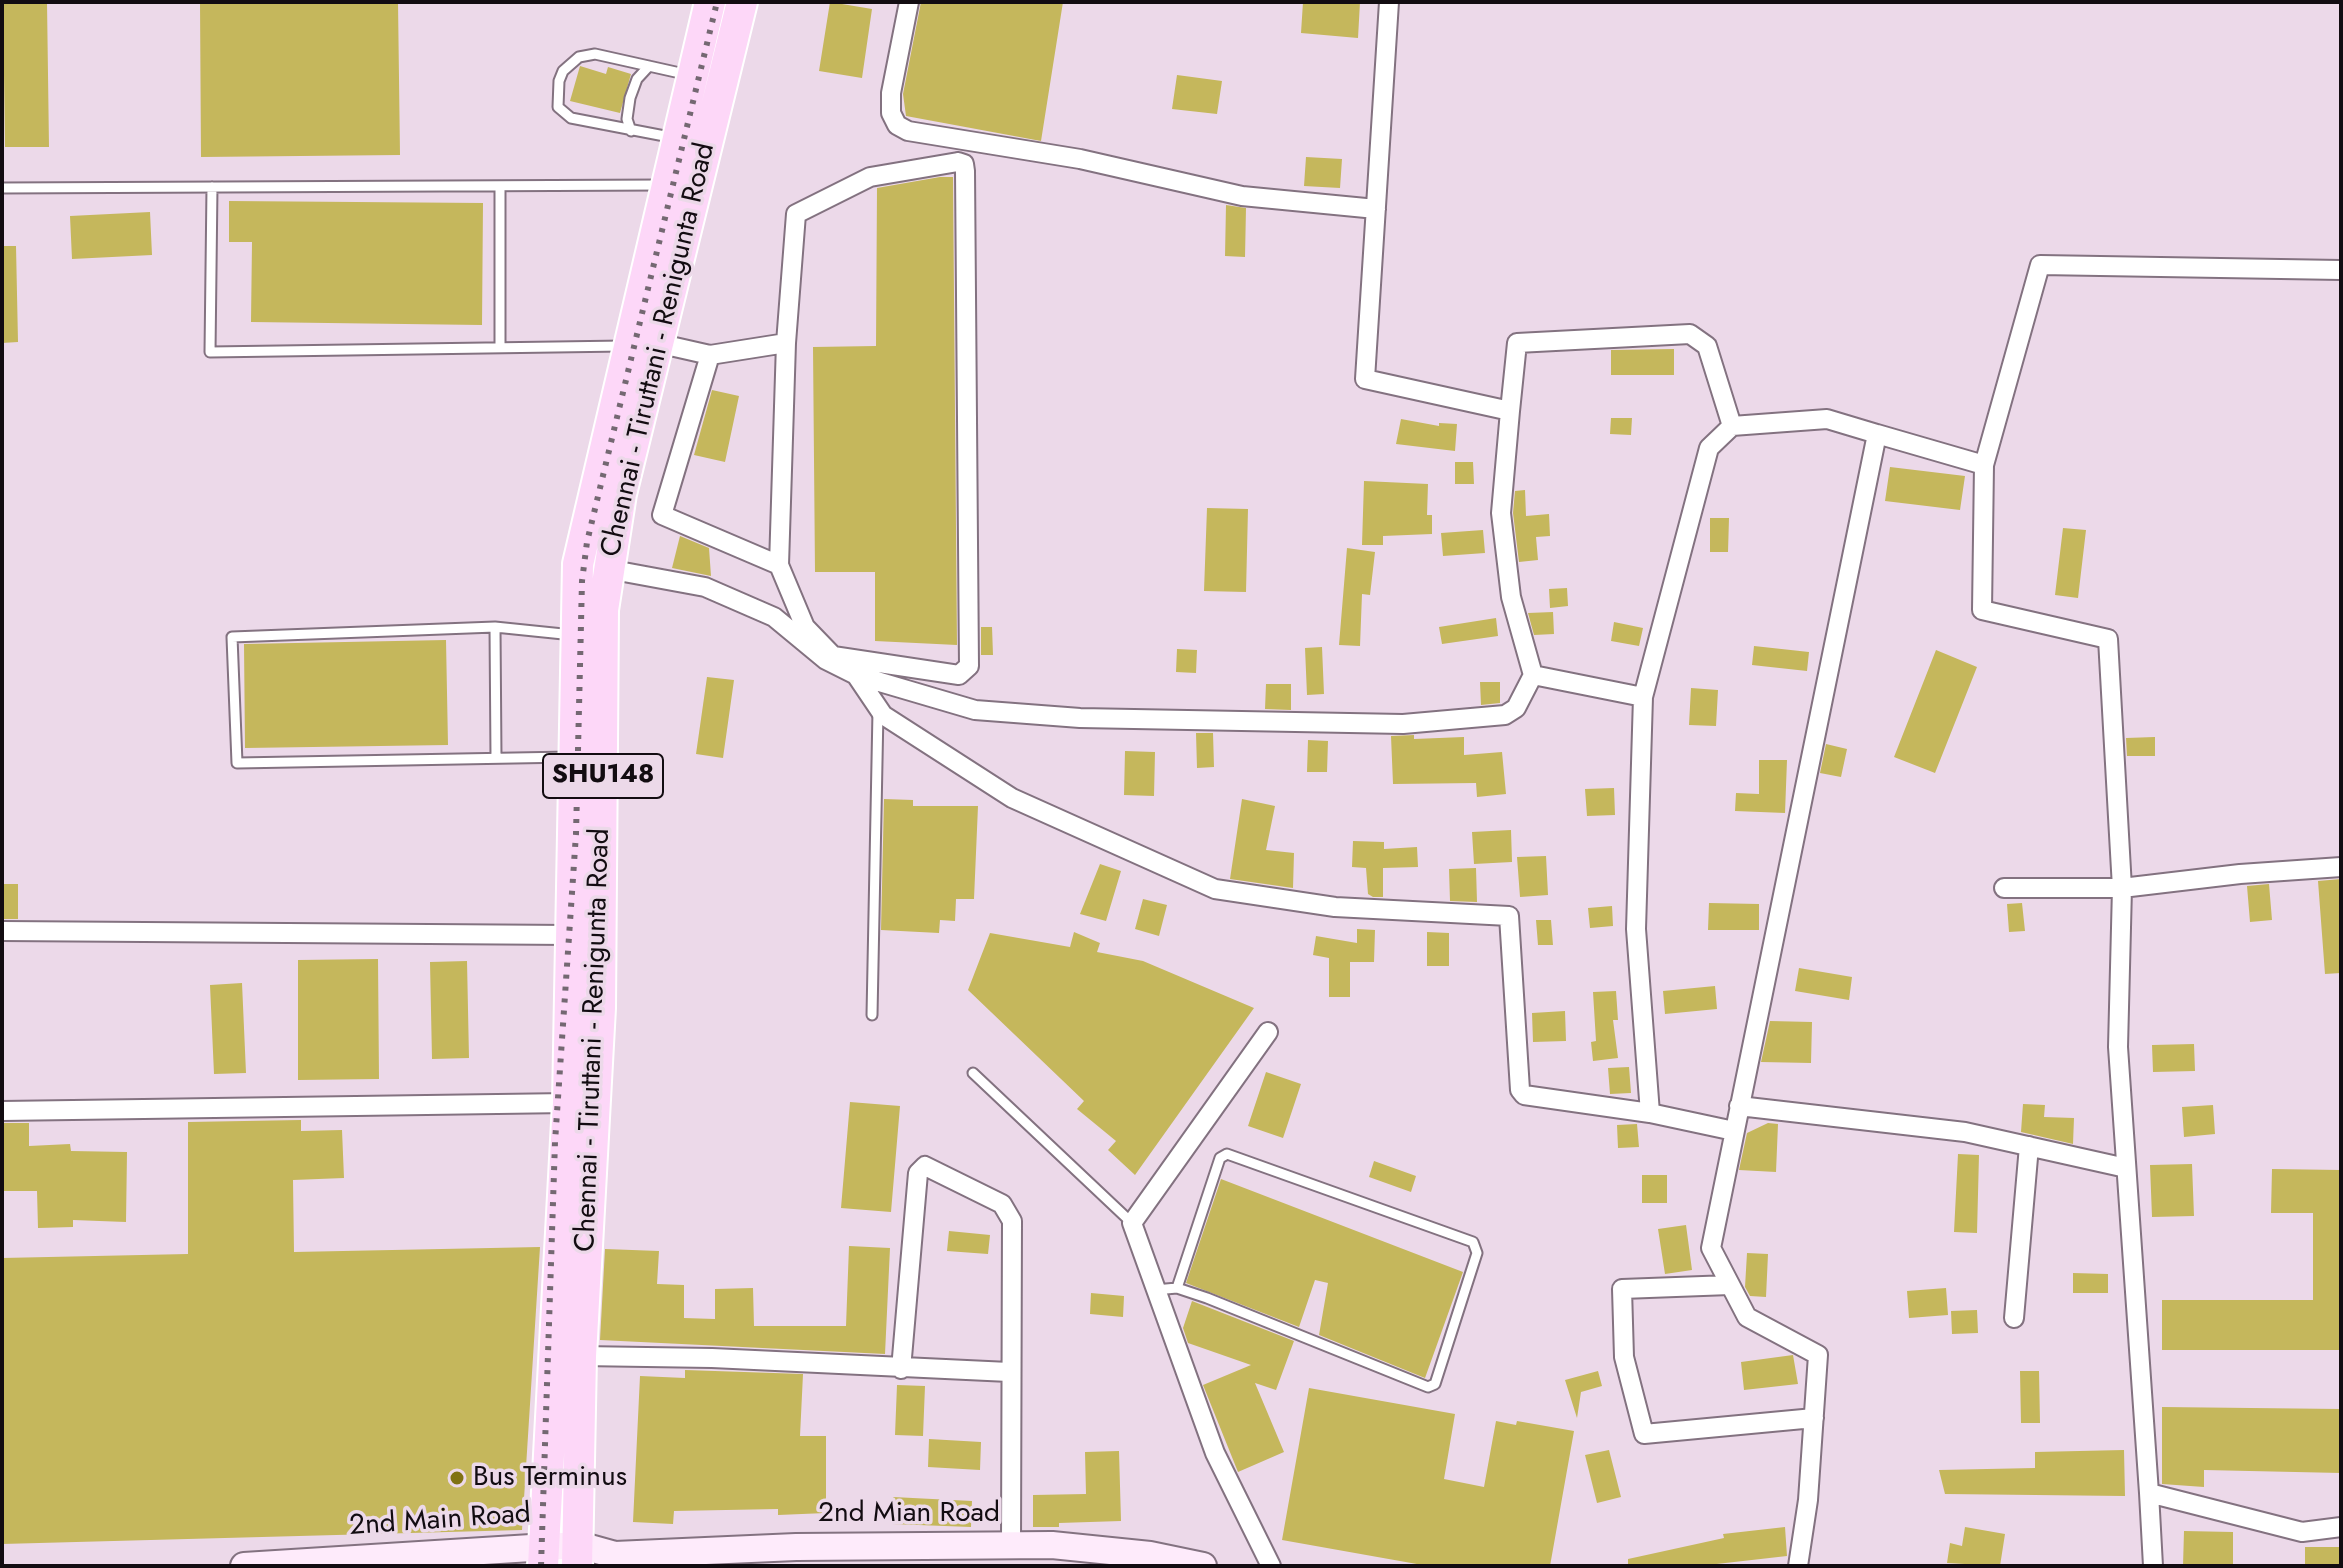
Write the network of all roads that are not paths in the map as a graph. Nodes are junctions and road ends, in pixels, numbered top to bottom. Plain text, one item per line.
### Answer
1 (710, 2) edge
2 (742, 2) edge
3 (909, 2) edge
4 (1389, 2) edge
5 (649, 66) junction
6 (693, 76) junction
7 (631, 131) junction
8 (678, 139) junction
9 (667, 185) junction
10 (500, 186) junction
11 (212, 187) junction
12 (2, 188) edge
13 (1376, 209) junction
14 (2341, 270) edge
15 (786, 343) junction
16 (643, 345) junction
17 (500, 348) junction
18 (710, 355) junction
19 (1510, 411) junction
20 (1732, 426) junction
21 (1877, 434) junction
22 (1984, 465) junction
23 (578, 564) junction
24 (779, 565) junction
25 (608, 569) junction
26 (495, 627) junction
27 (576, 636) junction
28 (856, 675) junction
29 (1533, 675) junction
30 (1643, 697) junction
31 (879, 708) junction
32 (573, 757) junction
33 (496, 758) junction
34 (603, 794) junction
35 (572, 795) junction
36 (2341, 867) edge
37 (2004, 888) dead end
38 (2122, 888) junction
39 (2, 931) edge
40 (571, 935) junction
41 (872, 1015) dead end
42 (1268, 1032) dead end
43 (973, 1073) dead end
44 (568, 1103) junction
45 (1739, 1106) junction
46 (2, 1111) edge
47 (1650, 1113) junction
48 (1734, 1131) junction
49 (2029, 1146) junction
50 (2126, 1168) junction
51 (1132, 1223) junction
52 (1730, 1285) junction
53 (1177, 1288) junction
54 (1155, 1290) junction
55 (2014, 1318) dead end
56 (581, 1356) junction
57 (901, 1369) junction
58 (1009, 1372) junction
59 (1814, 1418) junction
60 (2149, 1493) junction
61 (2341, 1527) edge
62 (1011, 1546) junction
63 (544, 1556) edge
64 (795, 1556) edge
65 (1053, 1556) edge
66 (591, 1558) edge
67 (333, 1563) edge
68 (244, 1566) edge
69 (1203, 1566) edge
70 (1271, 1566) edge
71 (1798, 1566) edge
72 (2153, 1566) edge

1 - 6 main road, Chennai - Tiruttani - Renigunta Road / SHU148
2 - 16 main road, Chennai - Tiruttani - Renigunta Road / SHU148
3 - 13 street
4 - 13 street
5 - 6 lane
5 - 7 lane
5 - 7 lane
6 - 8 main road, Chennai - Tiruttani - Renigunta Road / SHU148
7 - 8 lane
8 - 9 main road, Chennai - Tiruttani - Renigunta Road / SHU148
9 - 10 lane
9 - 16 main road, Chennai - Tiruttani - Renigunta Road / SHU148
10 - 11 lane
10 - 17 lane
11 - 12 lane
11 - 17 lane
13 - 19 street
14 - 22 street
15 - 18 street
15 - 24 street
15 - 24 street
16 - 17 lane
16 - 18 street
16 - 23 main road, Chennai - Tiruttani - Renigunta Road / SHU148
16 - 25 main road, Chennai - Tiruttani - Renigunta Road / SHU148
18 - 24 street
19 - 20 street
19 - 29 street
20 - 21 street
20 - 30 street
21 - 22 street
21 - 45 street
22 - 38 street
23 - 25 street
23 - 27 main road, Chennai - Tiruttani - Renigunta Road / SHU148
25 - 28 street
25 - 34 main road, Chennai - Tiruttani - Renigunta Road / SHU148
26 - 27 lane
26 - 33 lane
26 - 33 lane
27 - 32 main road, Chennai - Tiruttani - Renigunta Road / SHU148
28 - 29 street
28 - 31 street
29 - 30 street
30 - 47 street
31 - 41 lane
31 - 47 street
32 - 33 lane
32 - 35 main road, Chennai - Tiruttani - Renigunta Road / SHU148
34 - 35 main road
34 - 56 main road, Chennai - Tiruttani - Renigunta Road / SHU148
35 - 40 main road, Chennai - Tiruttani - Renigunta Road / SHU148
36 - 38 street
37 - 38 street
38 - 50 street
39 - 40 street
40 - 44 main road, Chennai - Tiruttani - Renigunta Road / SHU148
42 - 51 street
43 - 51 lane
44 - 46 street
44 - 63 main road, Chennai - Tiruttani - Renigunta Road / SHU148
45 - 48 street
45 - 49 street
47 - 48 street
48 - 52 street
49 - 50 street
49 - 55 street
50 - 60 street
51 - 54 street
52 - 59 street
52 - 59 street
53 - 53 lane
53 - 54 lane
54 - 70 street
56 - 57 street
56 - 66 main road, Chennai - Tiruttani - Renigunta Road / SHU148
57 - 58 street
57 - 58 street
58 - 62 street
59 - 71 street
60 - 61 street
60 - 72 street
62 - 64 main road, 2nd Mian Road
62 - 65 main road, 2nd Mian Road
63 - 66 main road, 2nd Main Road
63 - 67 main road, 2nd Main Road
64 - 66 main road, 2nd Mian Road
65 - 69 main road, 2nd Mian Road
67 - 68 main road, 2nd Main Road

